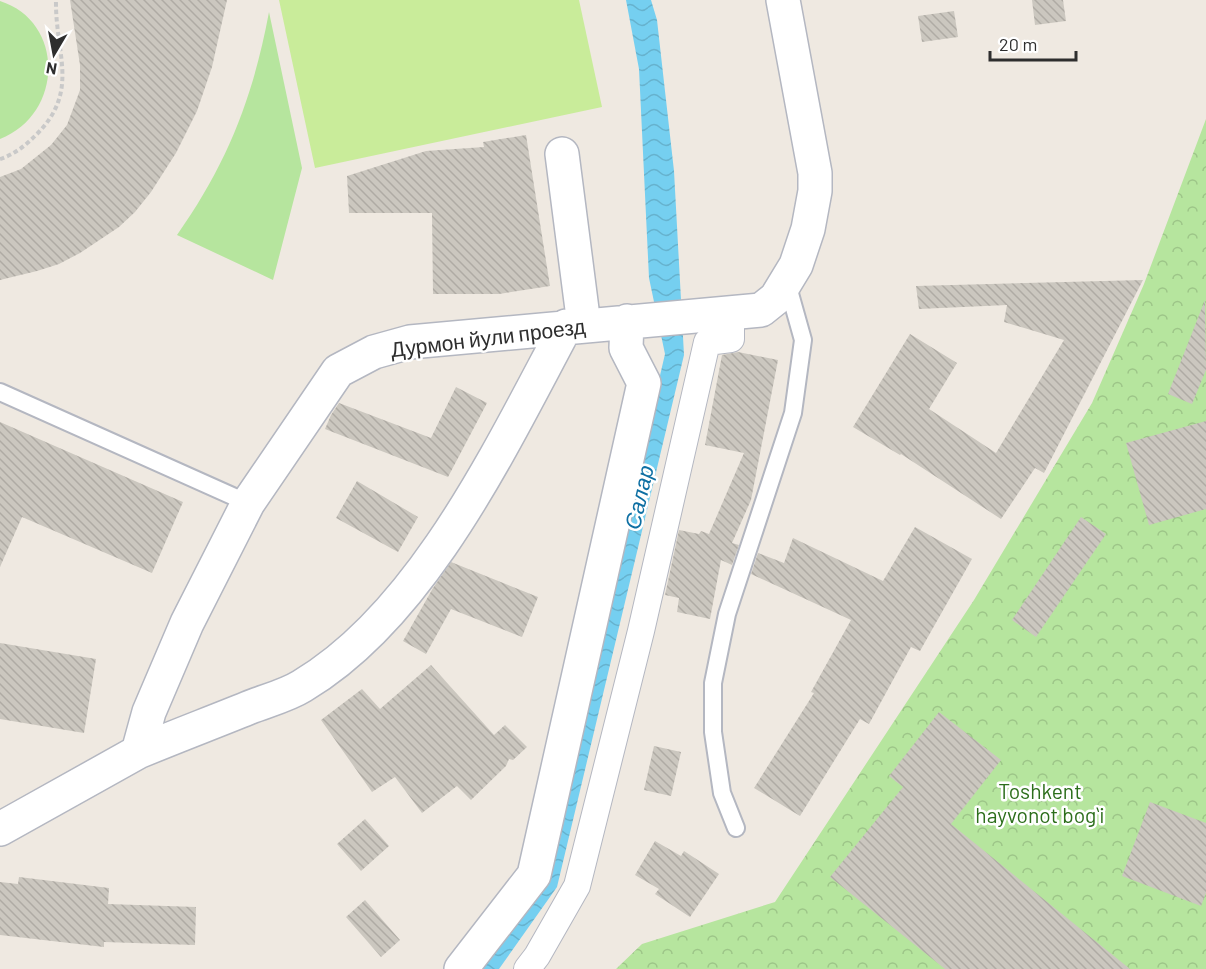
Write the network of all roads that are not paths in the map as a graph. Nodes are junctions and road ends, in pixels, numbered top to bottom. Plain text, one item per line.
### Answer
1 (783, 0) edge
2 (562, 154) dead end
3 (787, 283) junction
4 (717, 314) junction
5 (636, 321) junction
6 (575, 326) junction
7 (0, 392) edge
8 (248, 503) junction
9 (138, 752) junction
10 (736, 828) dead end
11 (0, 829) edge
12 (461, 969) edge
13 (527, 969) edge

1 - 3 street, Дурмон йули проезд
2 - 6 street
3 - 4 street, Дурмон йули проезд
3 - 10 lane
4 - 5 street, Дурмон йули проезд
4 - 13 street
5 - 6 street, Дурмон йули проезд
5 - 12 street
6 - 8 street, Дурмон йули проезд
6 - 9 street
7 - 8 lane
8 - 9 street, Дурмон йули проезд
9 - 11 street

